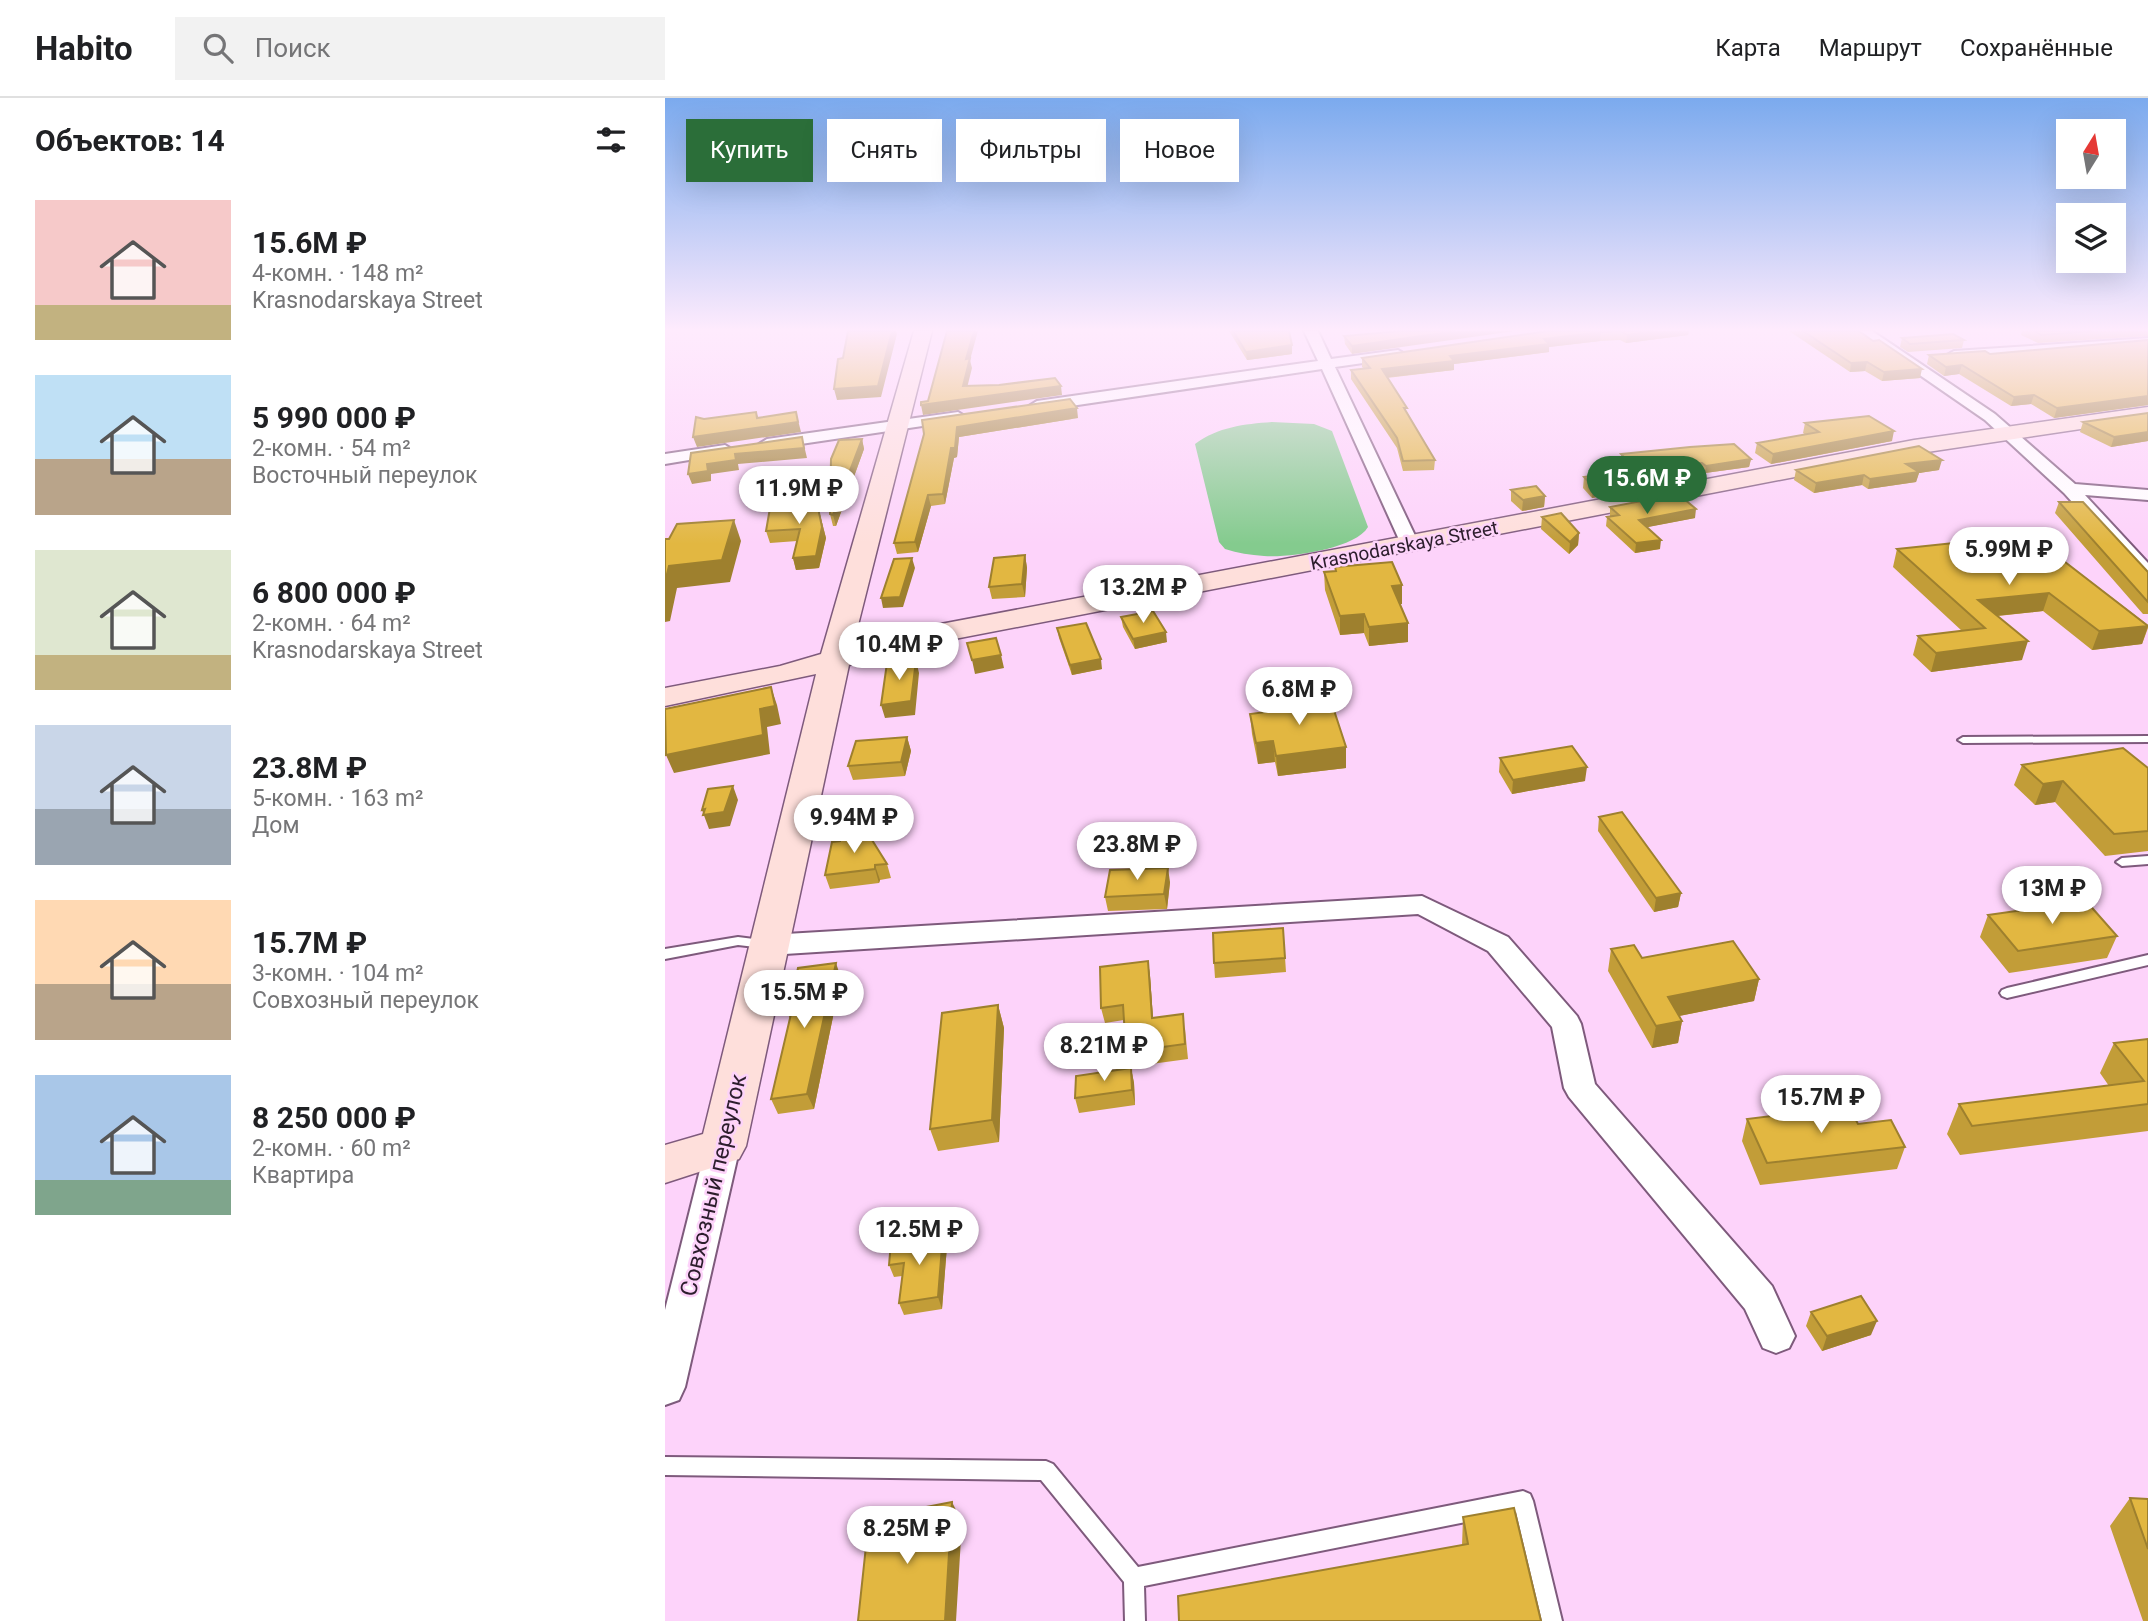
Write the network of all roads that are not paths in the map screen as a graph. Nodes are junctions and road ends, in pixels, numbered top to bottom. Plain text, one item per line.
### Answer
1 (904, 402) edge
2 (1064, 402) edge
3 (1344, 402) edge
4 (1968, 402) edge
5 (1022, 408) edge
6 (2148, 413) edge
7 (980, 414) edge
8 (897, 426) junction
9 (2008, 433) junction
10 (665, 459) edge
11 (2070, 489) junction
12 (2148, 495) edge
13 (1410, 544) junction
14 (2148, 574) edge
15 (835, 659) junction
16 (665, 696) edge
17 (2148, 739) edge
18 (1963, 740) dead end
19 (2148, 860) edge
20 (2122, 862) dead end
21 (769, 944) junction
22 (665, 954) edge
23 (2148, 960) edge
24 (2007, 993) dead end
25 (723, 1146) junction
26 (665, 1164) edge
27 (1776, 1336) dead end
28 (665, 1387) edge
29 (665, 1466) edge
30 (1134, 1578) junction
31 (1135, 1621) edge
32 (1552, 1621) edge

1 - 8 street, Совхозный переулок
2 - 5 street
3 - 13 street
4 - 9 street
6 - 9 street, Krasnodarskaya Street
7 - 8 street
8 - 10 street
8 - 15 street, Совхозный переулок
9 - 11 street
9 - 13 street, Krasnodarskaya Street
11 - 12 street
11 - 14 street
13 - 15 street, Krasnodarskaya Street
15 - 16 street, Krasnodarskaya Street
15 - 21 street, Совхозный переулок
17 - 18 lane
19 - 20 lane
21 - 22 lane
21 - 25 street, Совхозный переулок
21 - 27 street
23 - 24 lane
25 - 26 street
25 - 28 street, Совхозный переулок
29 - 30 lane
30 - 31 lane
30 - 32 lane

